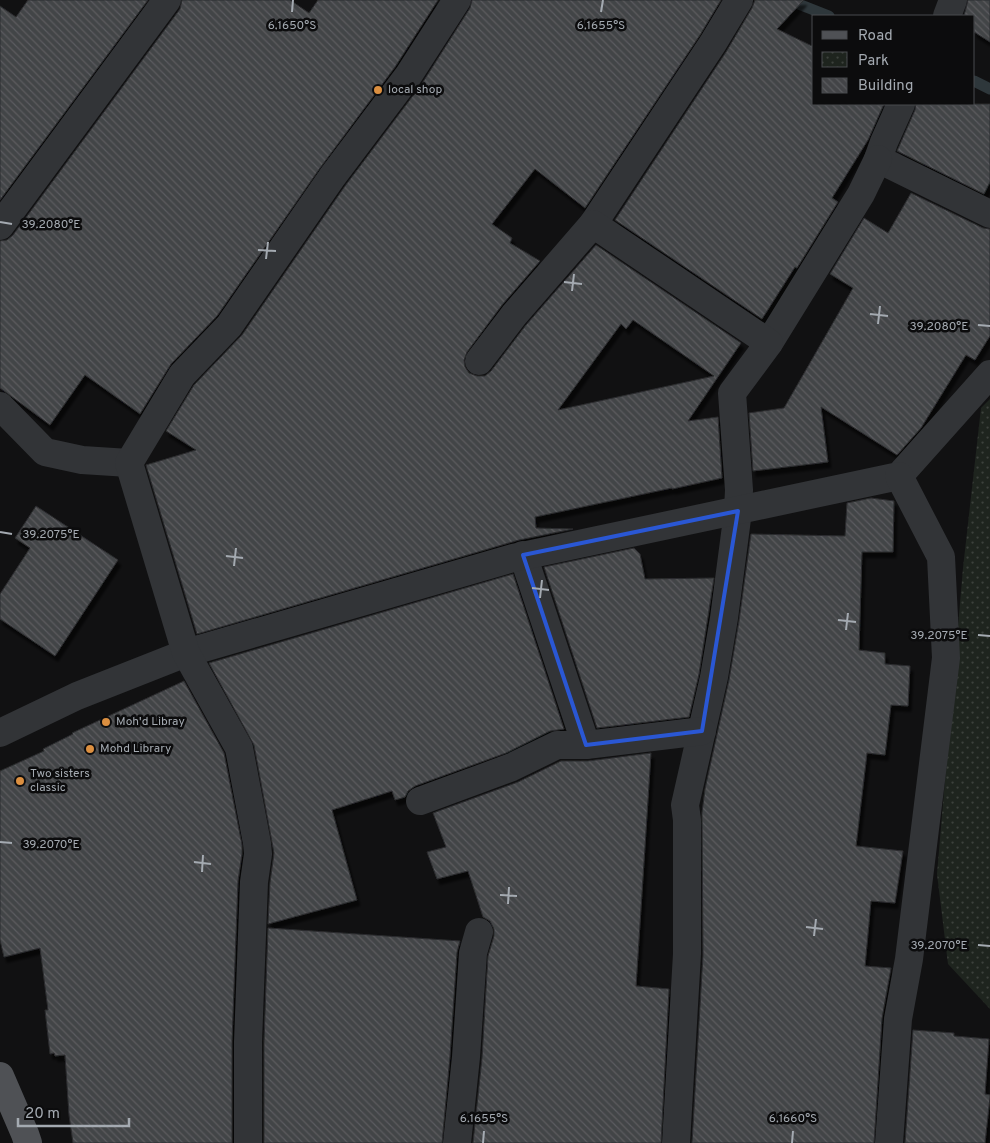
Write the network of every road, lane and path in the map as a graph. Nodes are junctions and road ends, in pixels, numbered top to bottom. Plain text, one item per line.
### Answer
1 (167, 0) edge
2 (457, 0) edge
3 (739, 0) edge
4 (952, 0) edge
5 (947, 15) edge
6 (900, 105) edge
7 (878, 159) junction
8 (990, 214) edge
9 (593, 224) junction
10 (0, 226) edge
11 (769, 343) junction
12 (479, 361) dead end
13 (990, 374) edge
14 (0, 406) edge
15 (129, 463) junction
16 (899, 476) junction
17 (738, 511) junction
18 (523, 555) junction
19 (186, 653) junction
20 (702, 730) junction
21 (0, 733) edge
22 (586, 745) junction
23 (420, 801) dead end
24 (479, 932) dead end
25 (0, 1076) edge
26 (28, 1143) edge
27 (248, 1143) edge
28 (457, 1143) edge
29 (676, 1143) edge
30 (889, 1143) edge

1 - 10 street
2 - 15 street
3 - 9 street
4 - 5 street
6 - 7 street
7 - 8 street
7 - 11 street
9 - 11 street
9 - 12 street
11 - 17 street
13 - 16 street
14 - 15 street
15 - 19 street
16 - 17 street
16 - 30 street
17 - 18 street
17 - 20 street
18 - 19 street
18 - 22 street
19 - 21 street
19 - 27 street
20 - 22 street
20 - 29 street
22 - 23 street
24 - 28 street
25 - 26 main road

